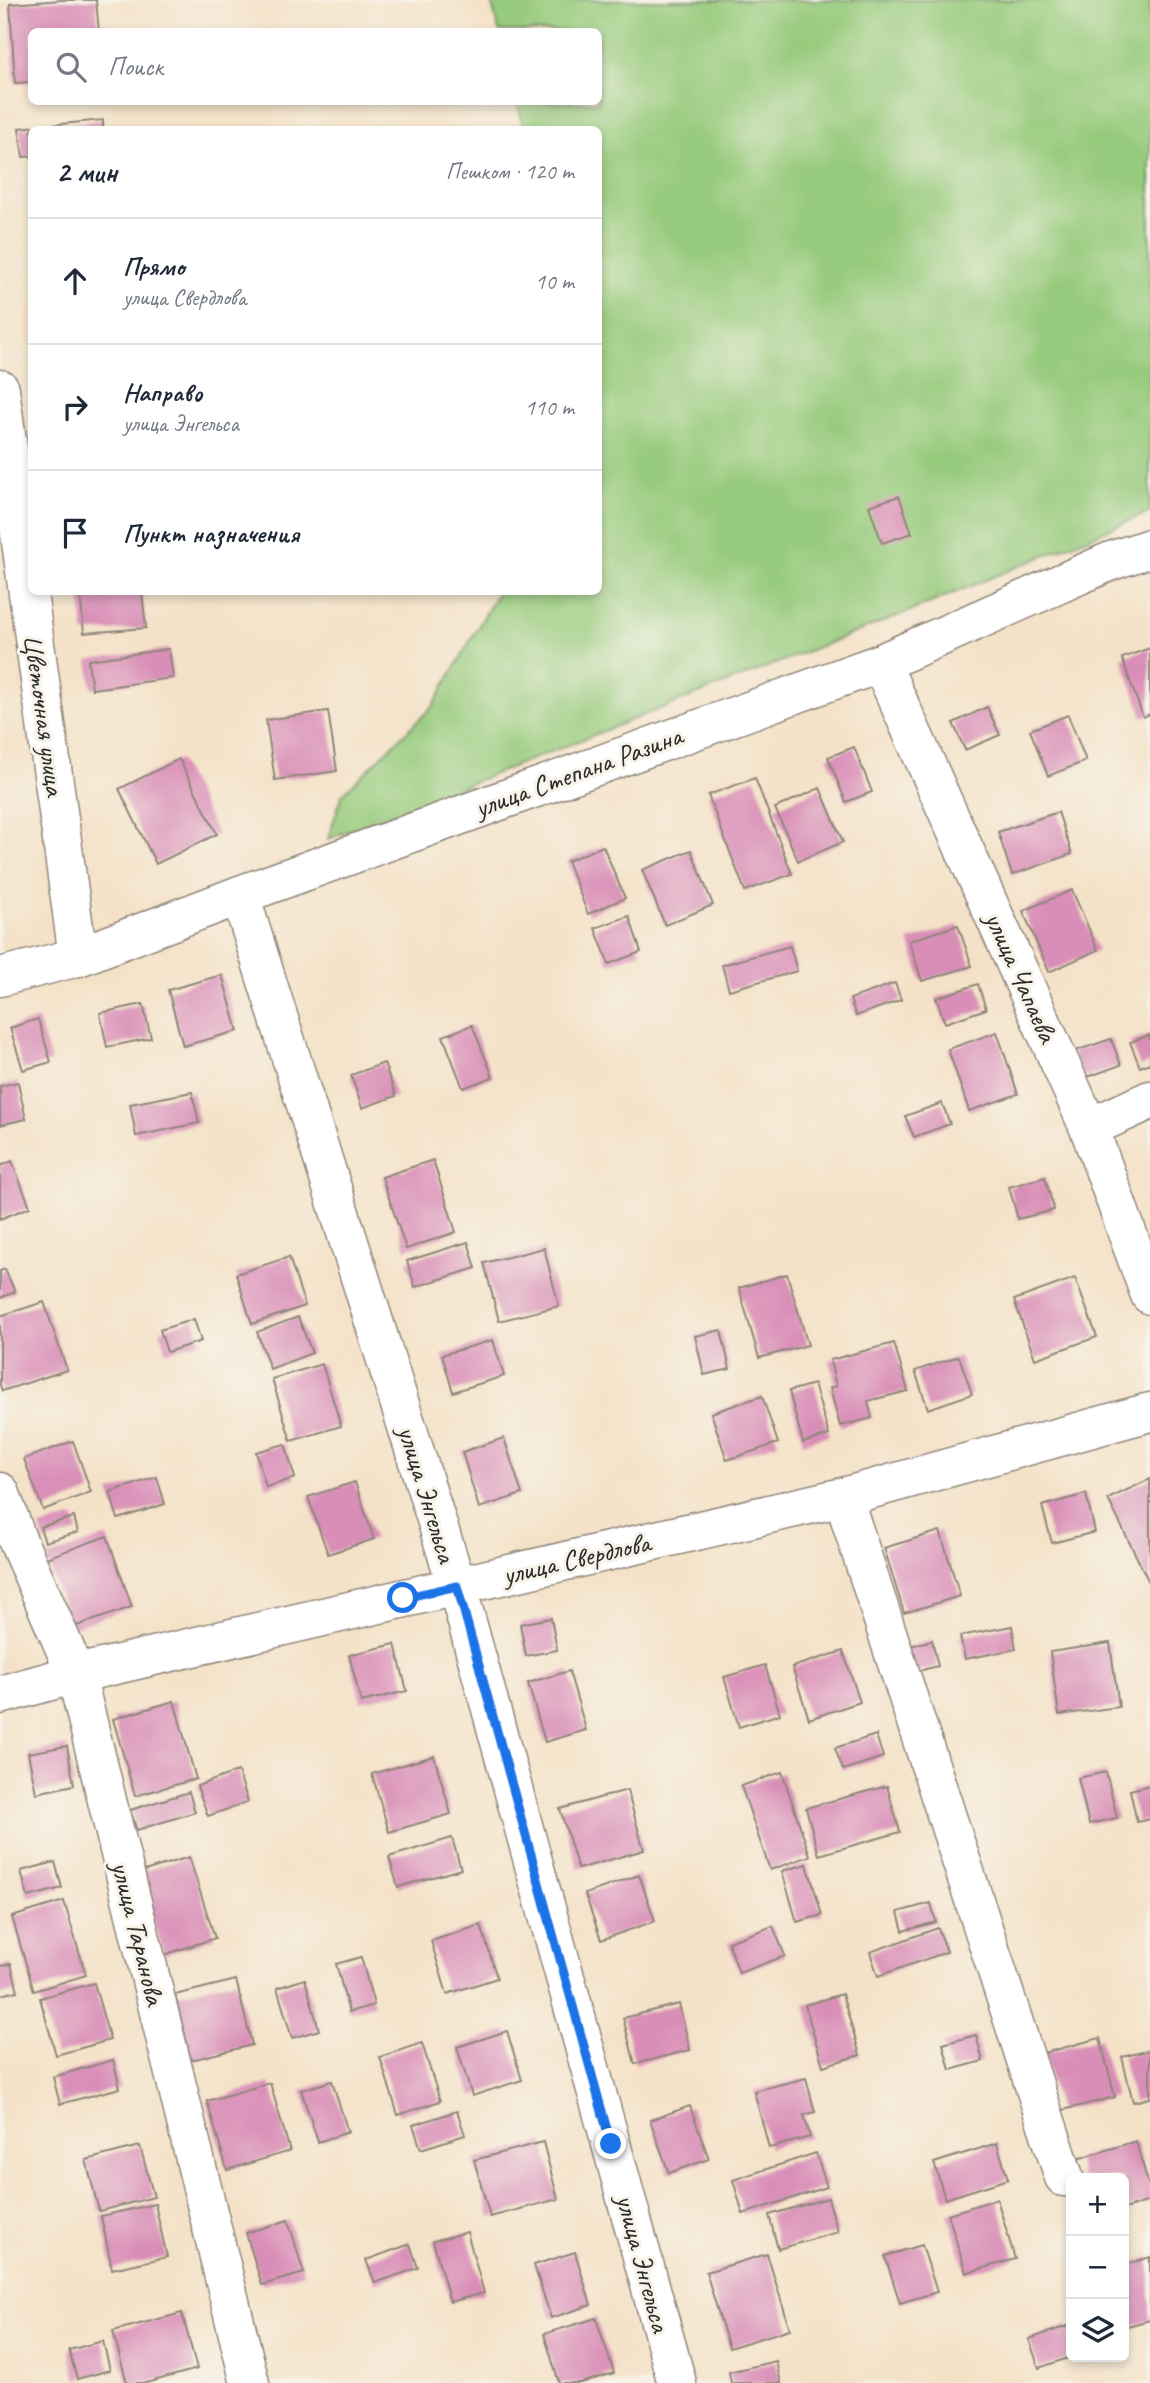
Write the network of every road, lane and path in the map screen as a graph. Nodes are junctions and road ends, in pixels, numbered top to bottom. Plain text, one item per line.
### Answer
1 (0, 388) edge
2 (1150, 548) edge
3 (28, 592) edge
4 (28, 595) edge
5 (881, 663) junction
6 (240, 895) junction
7 (78, 957) junction
8 (0, 977) edge
9 (1150, 1100) edge
10 (1089, 1128) junction
11 (1150, 1295) edge
12 (1150, 1412) edge
13 (0, 1492) edge
14 (843, 1497) junction
15 (457, 1586) junction
16 (76, 1674) junction
17 (0, 1695) edge
18 (1064, 2177) dead end
19 (250, 2383) edge
20 (677, 2383) edge

1 - 3 street, Цветочная улица
2 - 5 street, улица Степана Разина
4 - 7 street, Цветочная улица
5 - 6 street, улица Степана Разина
5 - 10 street, улица Чапаева
6 - 7 street, улица Степана Разина
6 - 15 street, улица Энгельса
7 - 8 street, улица Степана Разина
9 - 10 street
10 - 11 street, улица Чапаева
12 - 14 street, улица Свердлова
13 - 16 street, улица Таранова
14 - 15 street, улица Свердлова
14 - 18 street
15 - 16 street, улица Свердлова
15 - 20 street, улица Энгельса
16 - 17 street, улица Свердлова
16 - 19 street, улица Таранова

